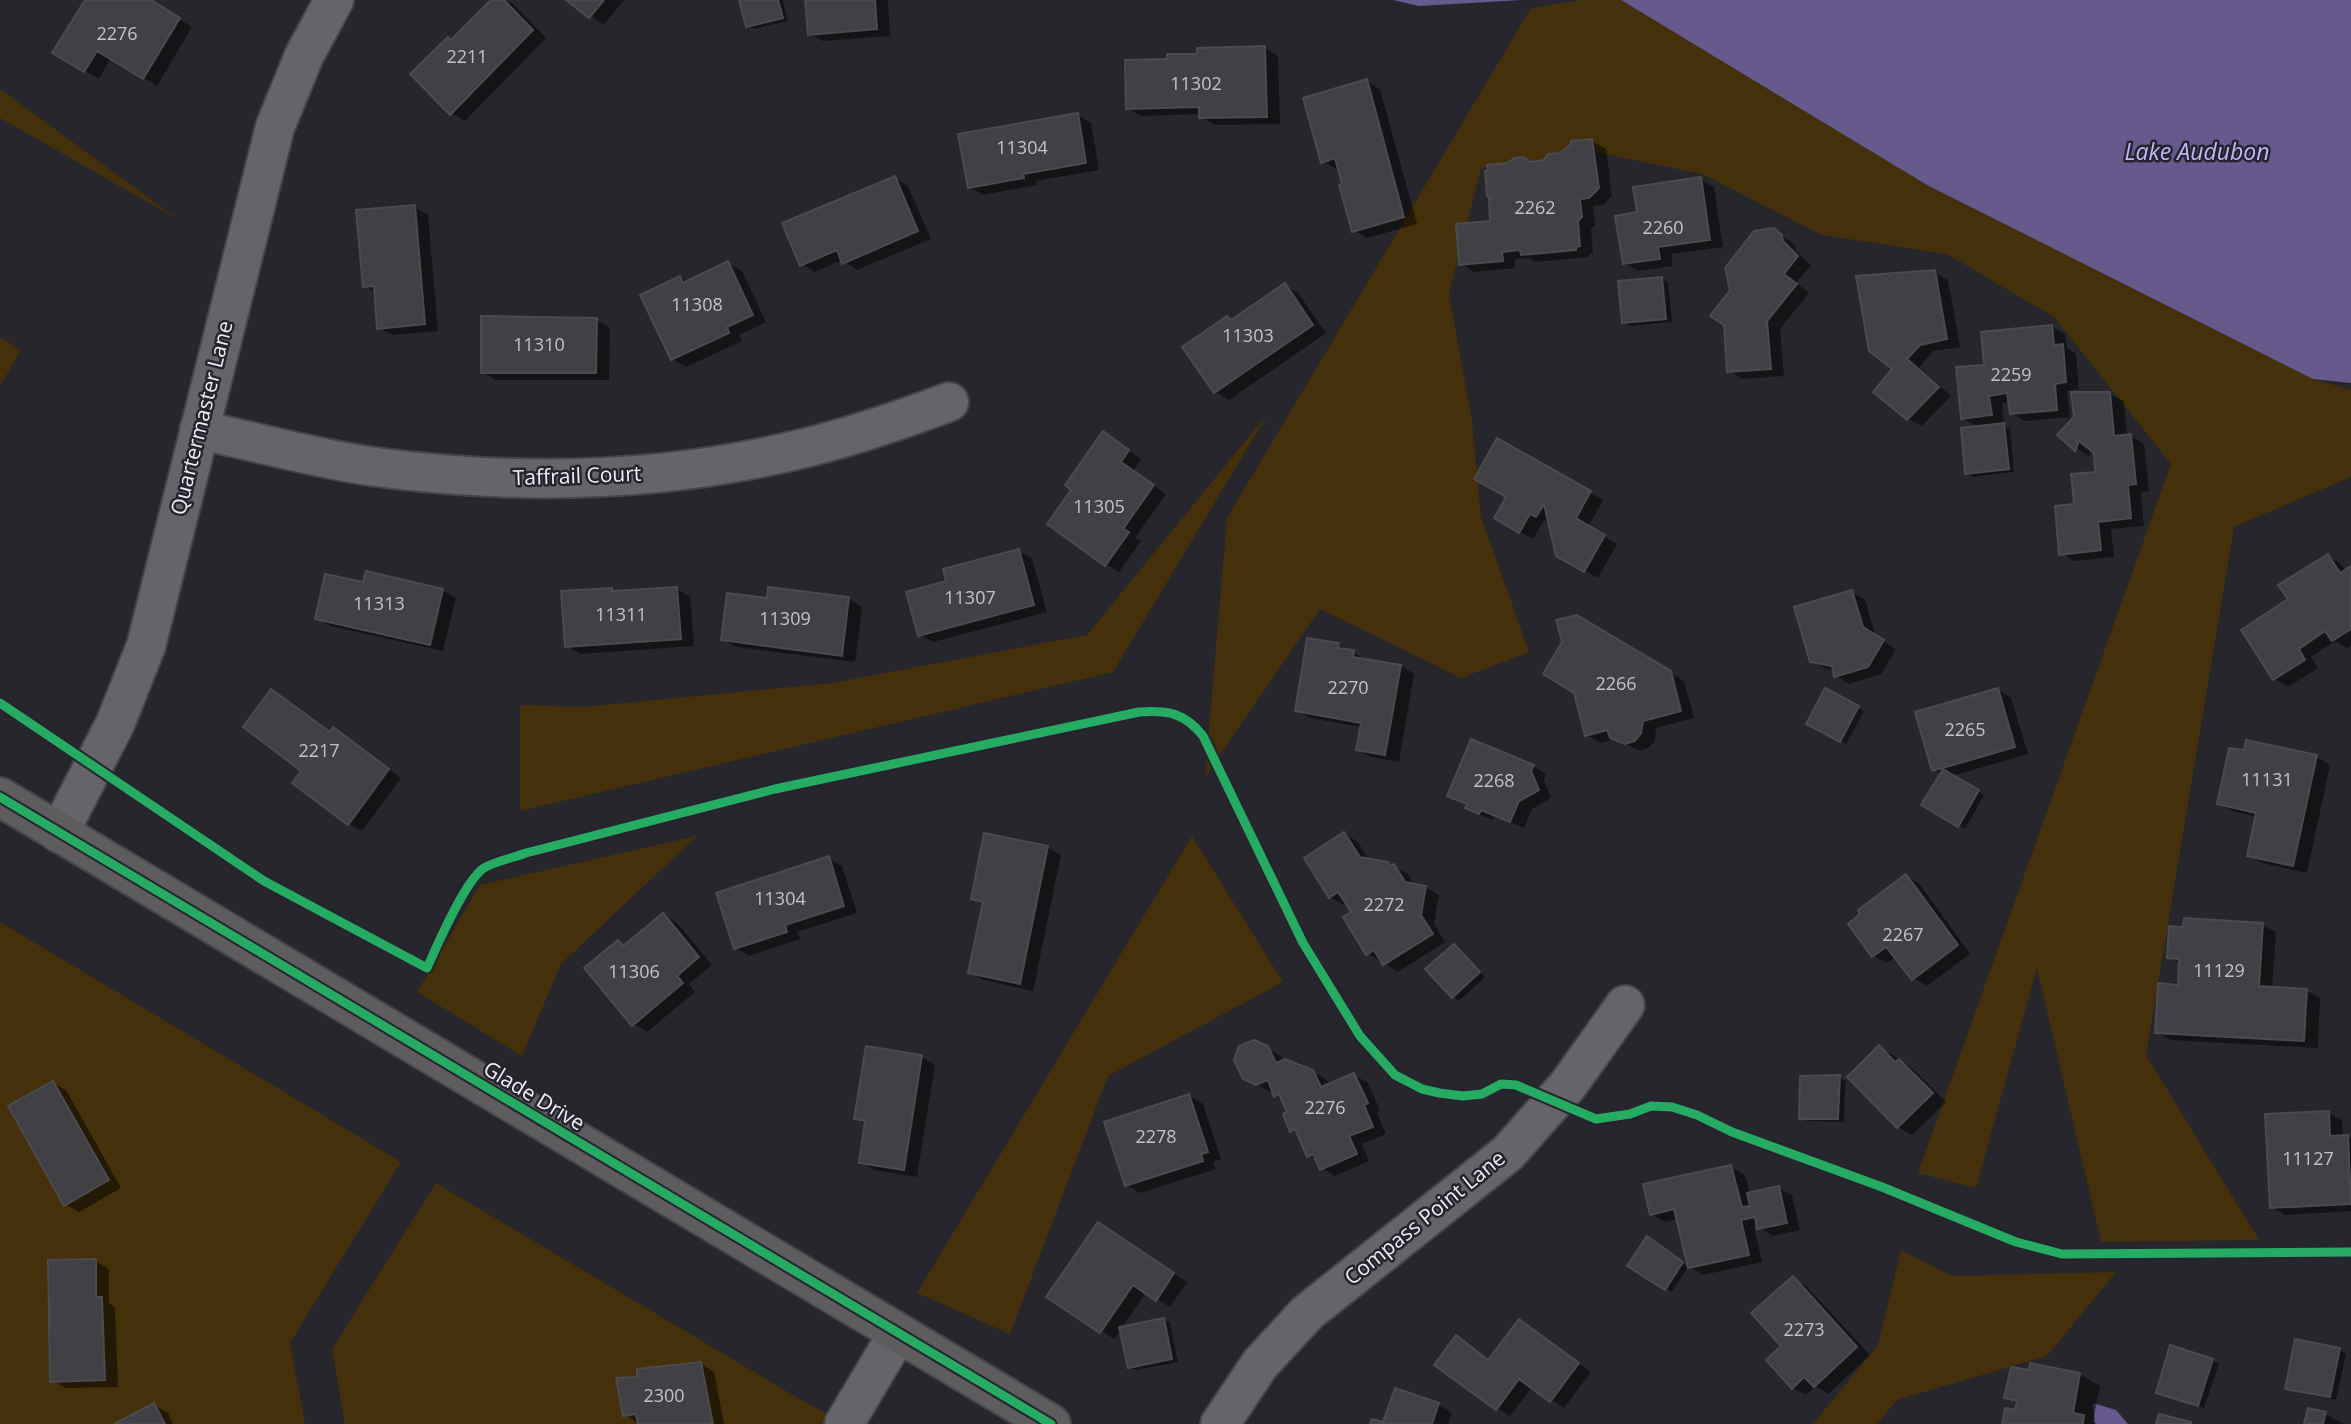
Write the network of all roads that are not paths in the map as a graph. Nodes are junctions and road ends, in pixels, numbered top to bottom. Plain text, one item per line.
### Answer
1 (334, 0) edge
2 (949, 402) dead end
3 (200, 430) junction
4 (0, 797) edge
5 (59, 833) junction
6 (1625, 1005) dead end
7 (898, 1333) junction
8 (844, 1424) edge
9 (1051, 1424) edge
10 (1220, 1424) edge

1 - 3 street, Quartermaster Lane
2 - 3 street, Taffrail Court
3 - 5 street, Quartermaster Lane
4 - 5 street, Glade Drive
5 - 7 street, Glade Drive
6 - 10 street, Compass Point Lane
7 - 8 street
7 - 9 street, Glade Drive

